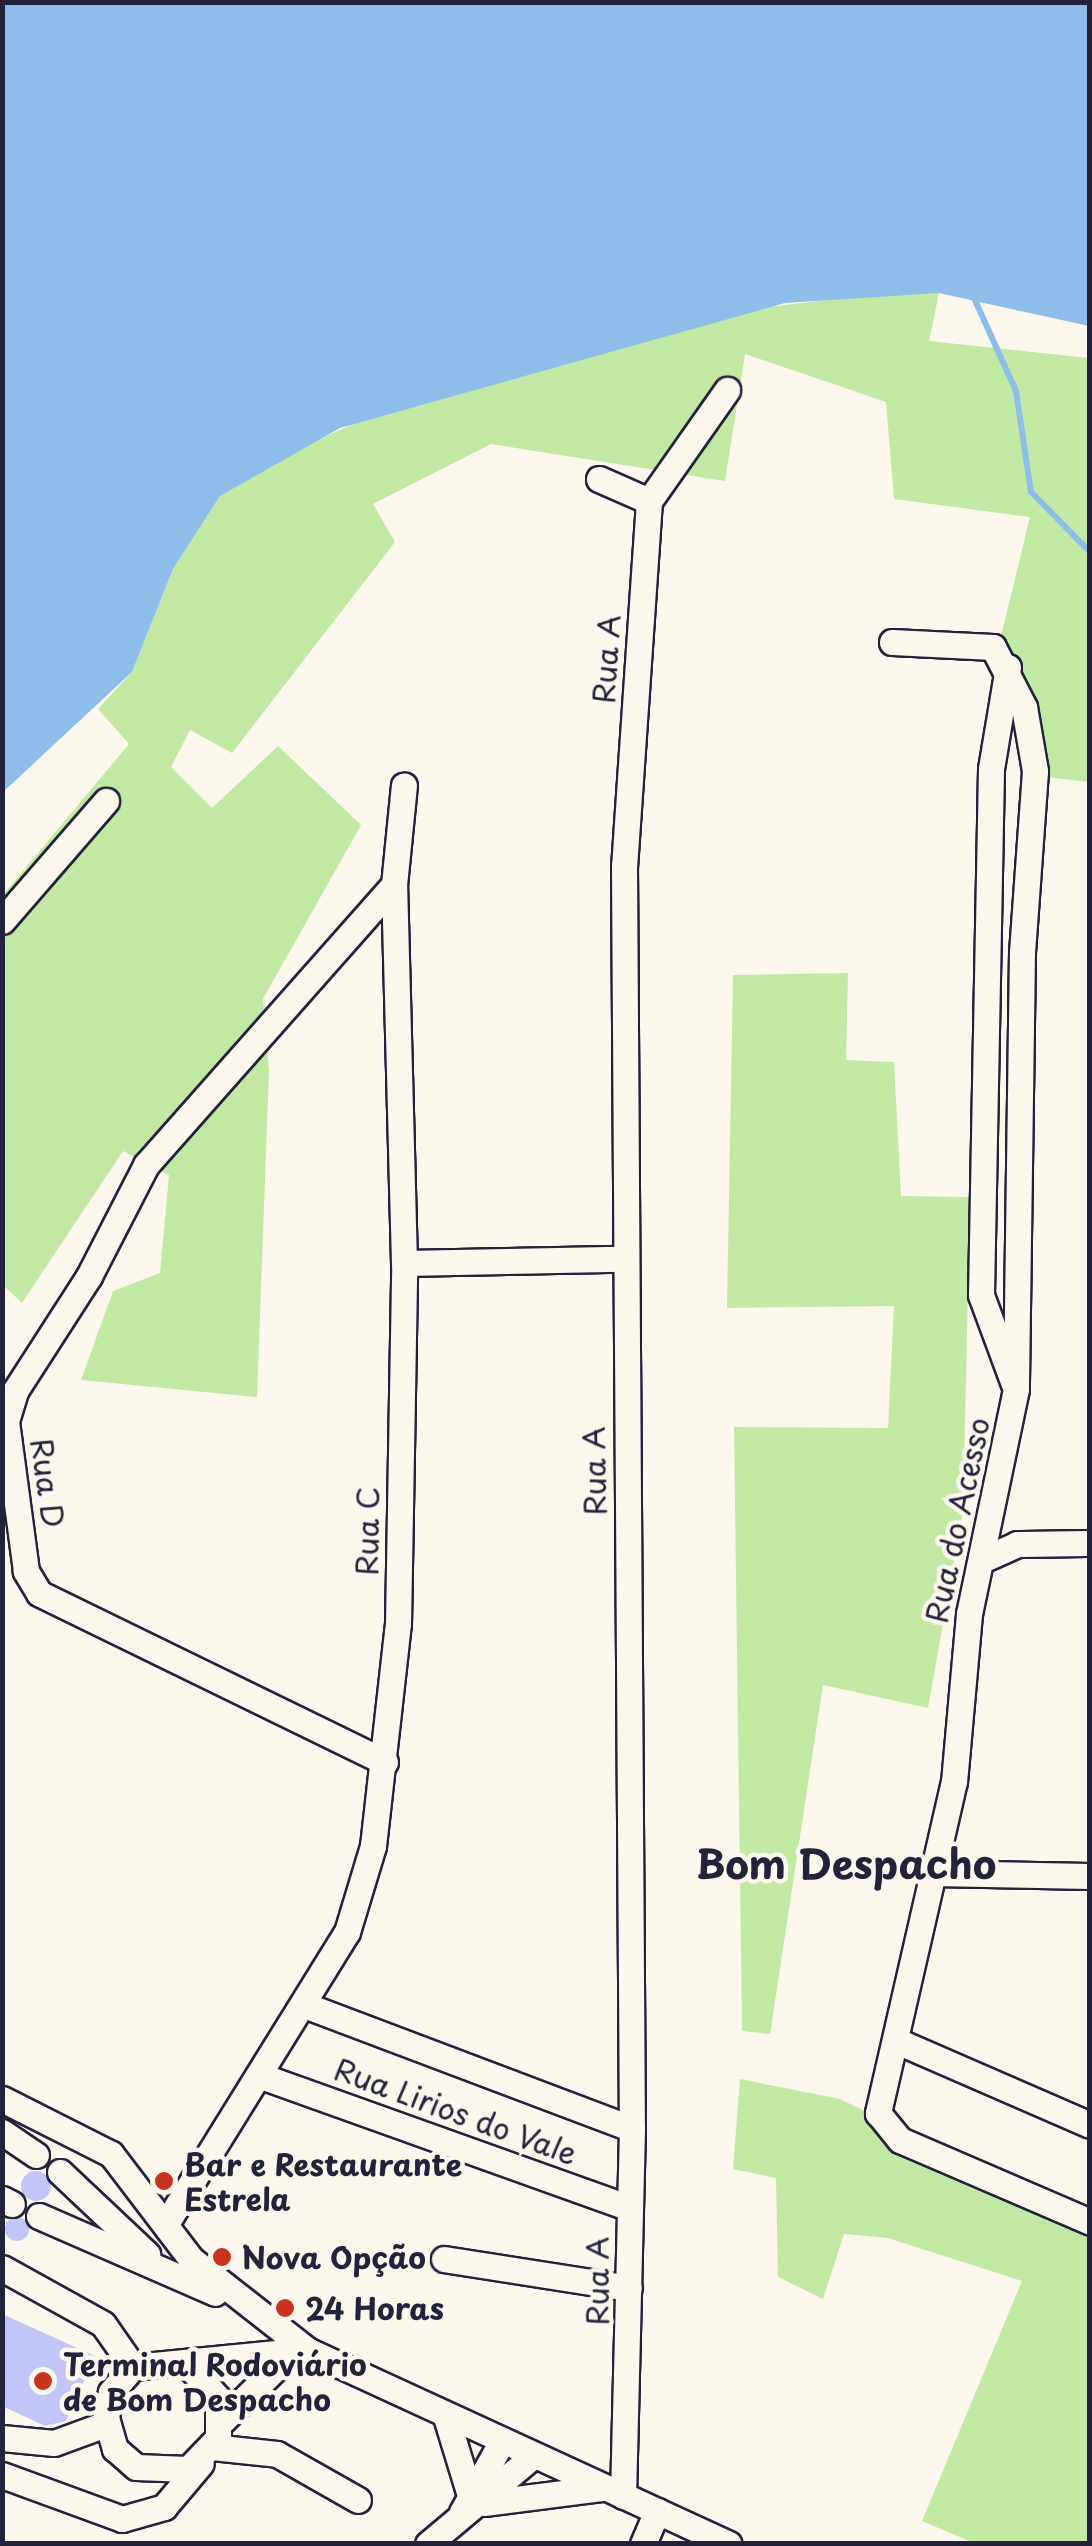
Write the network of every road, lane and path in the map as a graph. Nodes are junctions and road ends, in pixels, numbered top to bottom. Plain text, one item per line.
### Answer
1 (727, 390) dead end
2 (598, 479) dead end
3 (649, 501) junction
4 (892, 642) dead end
5 (1008, 667) junction
6 (404, 785) dead end
7 (106, 801) dead end
8 (394, 885) junction
9 (2, 921) edge
10 (990, 1071) junction
11 (1023, 1071) junction
12 (621, 1259) junction
13 (404, 1263) junction
14 (1016, 1388) junction
15 (4, 1421) edge
16 (1090, 1543) edge
17 (984, 1559) junction
18 (385, 1762) junction
19 (932, 1873) junction
20 (1090, 1876) edge
21 (307, 2006) junction
22 (898, 2041) junction
23 (261, 2076) junction
24 (2, 2099) edge
25 (1090, 2125) edge
26 (632, 2129) junction
27 (2, 2132) edge
28 (36, 2155) dead end
29 (60, 2172) dead end
30 (629, 2208) junction
31 (40, 2216) dead end
32 (167, 2222) junction
33 (1090, 2222) edge
34 (444, 2259) dead end
35 (158, 2264) junction
36 (2, 2268) edge
37 (630, 2288) junction
38 (251, 2310) junction
39 (298, 2352) junction
40 (186, 2363) junction
41 (133, 2367) junction
42 (446, 2420) junction
43 (221, 2422) junction
44 (106, 2424) junction
45 (2, 2438) edge
46 (501, 2443) junction
47 (207, 2453) junction
48 (534, 2456) junction
49 (2, 2475) edge
50 (613, 2492) junction
51 (358, 2500) dead end
52 (472, 2502) junction
53 (657, 2512) junction
54 (428, 2544) edge
55 (642, 2544) edge
56 (728, 2544) edge

1 - 3 street
2 - 3 street
3 - 12 street, Rua A
4 - 5 street, Rua do Acesso
5 - 10 street
5 - 11 street, Rua do Acesso
6 - 8 street, Rua C
7 - 9 street
8 - 13 street, Rua C
8 - 15 street, Rua D
10 - 11 street
10 - 14 street
11 - 14 street, Rua do Acesso
12 - 13 street
12 - 26 street, Rua A
13 - 18 street, Rua C
14 - 17 street, Rua do Acesso
15 - 18 street, Rua D
16 - 17 street
17 - 19 street, Rua do Acesso
18 - 21 street, Rua C
19 - 20 street
19 - 22 street, Rua do Acesso
21 - 23 street, Rua C
21 - 26 street
22 - 25 street
22 - 33 street, Rua do Acesso
23 - 30 street, Rua Lirios do Vale
23 - 32 street, Rua C
24 - 32 street
26 - 30 street, Rua A
27 - 28 street
29 - 35 street
30 - 37 street, Rua A
31 - 35 street
32 - 38 street
34 - 37 street
35 - 38 street
36 - 41 street
37 - 50 street, Rua A
38 - 39 street
39 - 40 street
39 - 42 street
39 - 43 street
40 - 41 street
40 - 43 street
41 - 44 street
42 - 46 street
42 - 52 street
43 - 47 street
44 - 45 street
44 - 47 street
46 - 48 street
46 - 52 street
47 - 49 street
47 - 51 street
48 - 50 street
48 - 52 street
50 - 52 street
50 - 53 street
52 - 54 street
53 - 55 street
53 - 56 street

